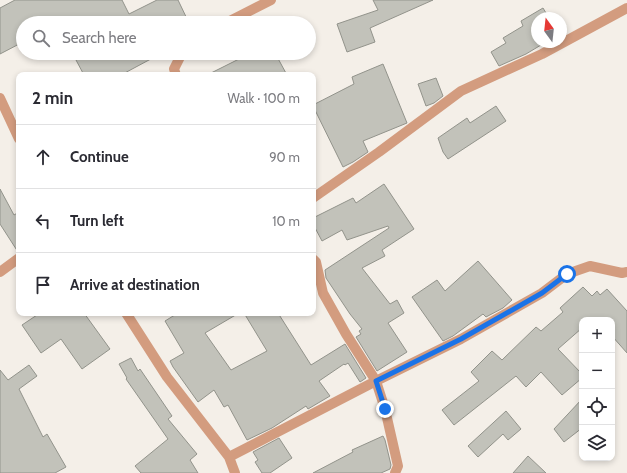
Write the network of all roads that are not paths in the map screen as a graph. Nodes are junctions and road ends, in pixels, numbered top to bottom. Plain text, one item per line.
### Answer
1 (271, 0) edge
2 (627, 8) edge
3 (240, 16) edge
4 (178, 60) edge
5 (175, 72) edge
6 (0, 98) edge
7 (16, 133) edge
8 (316, 196) edge
9 (16, 260) edge
10 (316, 262) edge
11 (0, 272) edge
12 (627, 272) edge
13 (128, 316) edge
14 (376, 381) junction
15 (229, 457) junction
16 (235, 473) edge
17 (395, 473) edge

1 - 3 street
2 - 8 street
4 - 5 street
6 - 7 street
9 - 11 street
10 - 14 street
12 - 14 street
13 - 15 street
14 - 15 street
14 - 17 street
15 - 16 street

